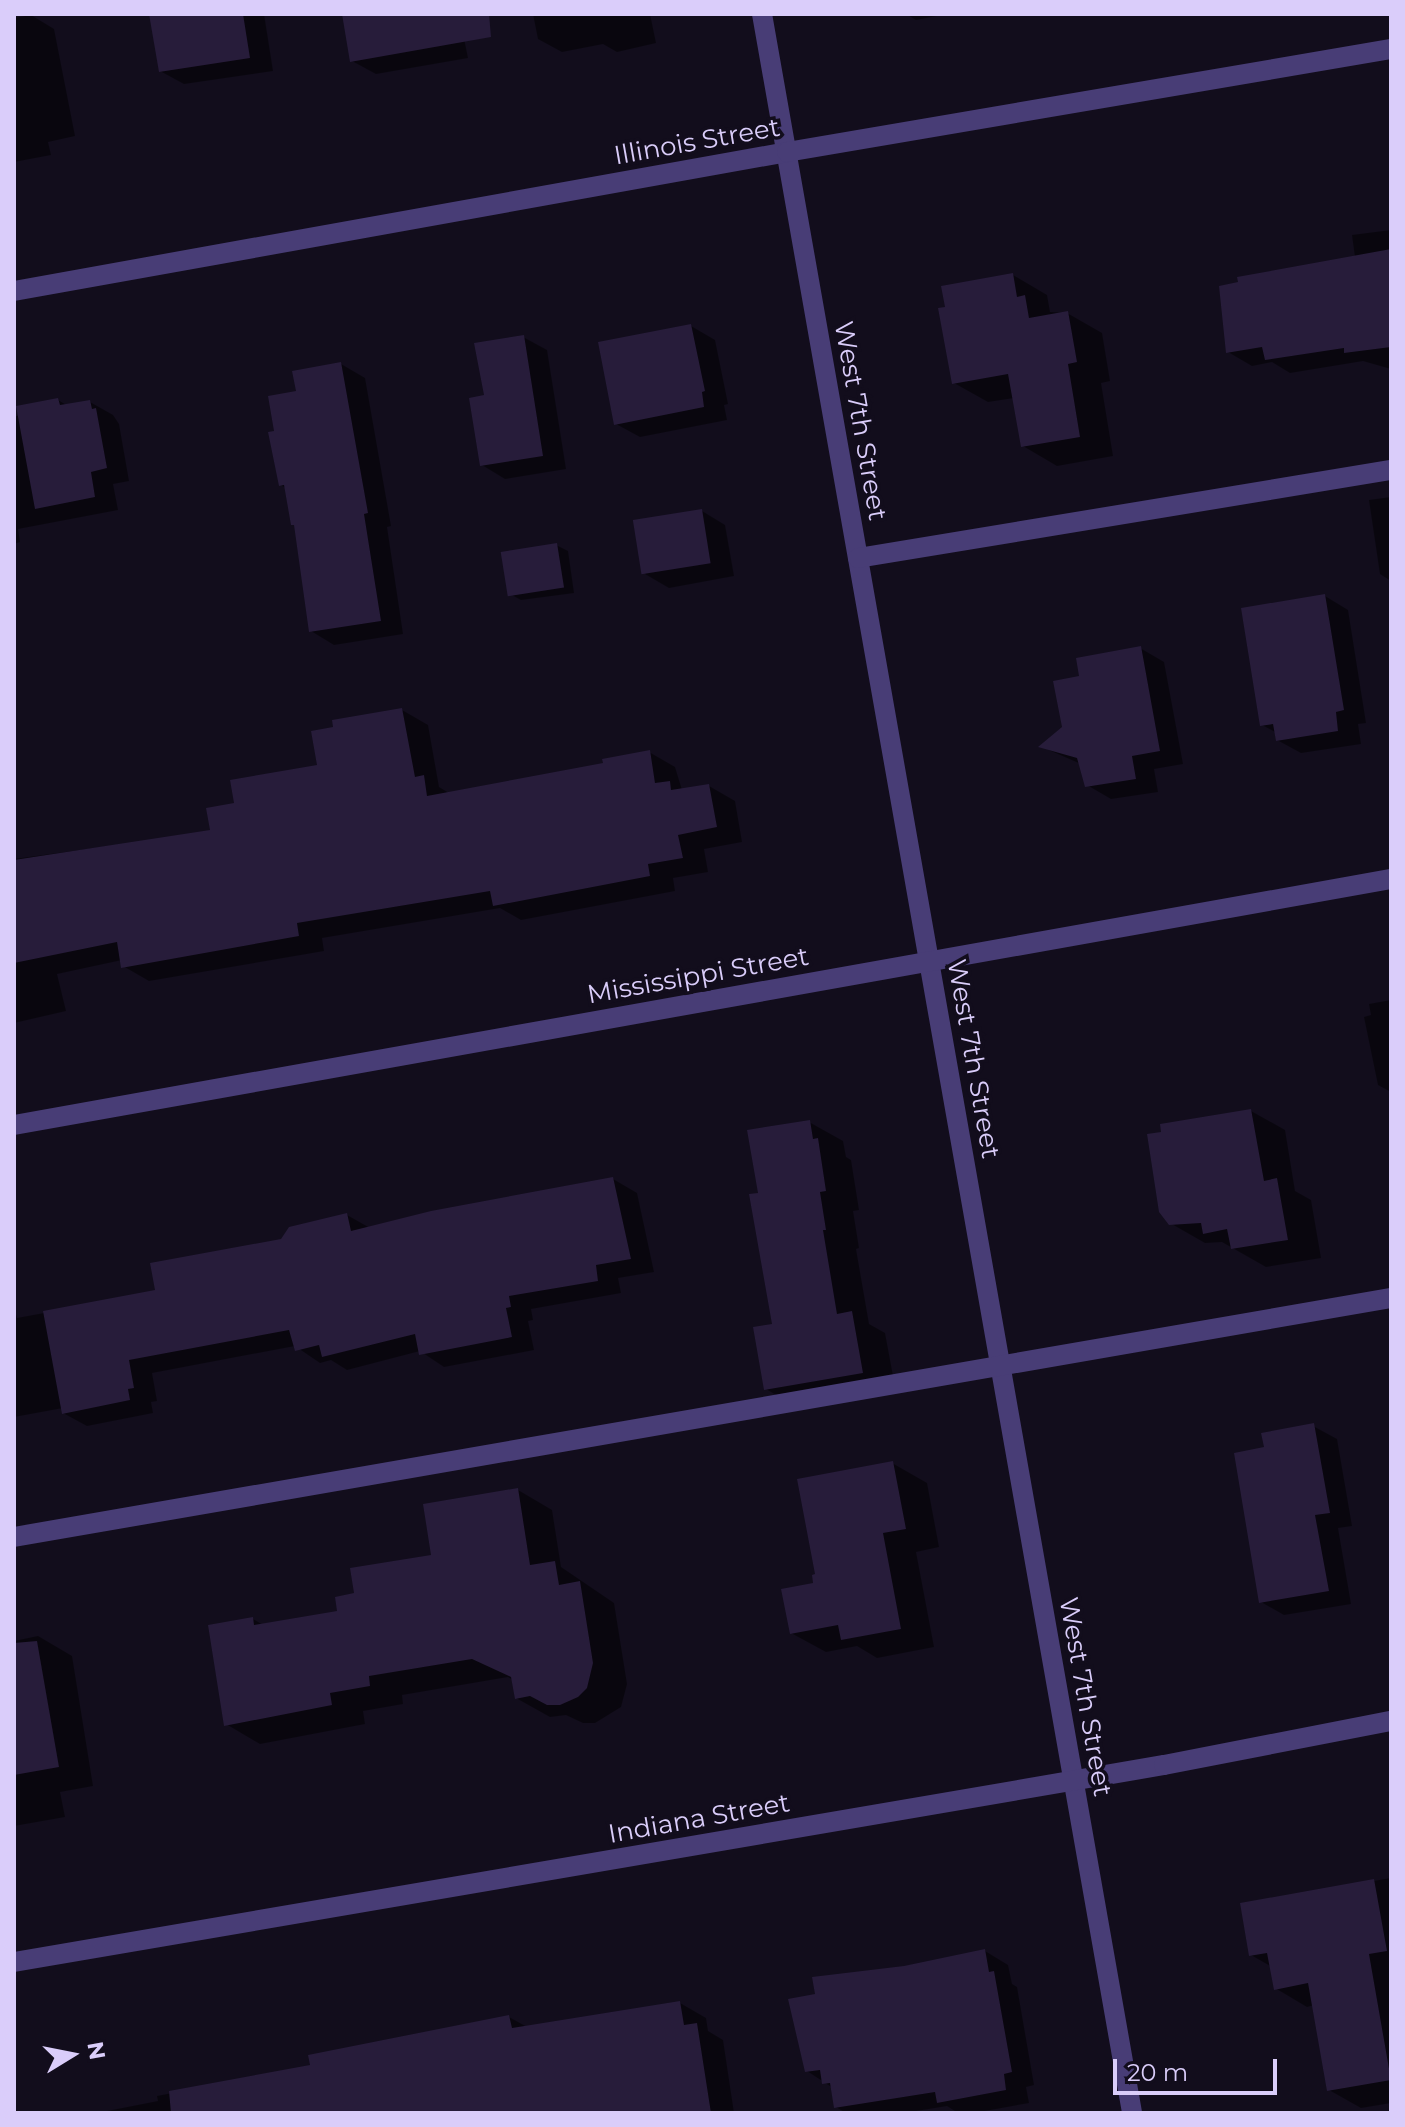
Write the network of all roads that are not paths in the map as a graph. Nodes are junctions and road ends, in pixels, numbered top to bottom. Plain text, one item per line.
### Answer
1 (762, 14) edge
2 (1391, 49) edge
3 (787, 152) junction
4 (14, 291) edge
5 (1391, 470) edge
6 (858, 558) junction
7 (1391, 879) edge
8 (930, 961) junction
9 (14, 1125) edge
10 (1391, 1298) edge
11 (1001, 1369) junction
12 (14, 1537) edge
13 (1391, 1721) edge
14 (1074, 1780) junction
15 (14, 1962) edge
16 (1132, 2113) edge

1 - 3 street, West 7th Street
2 - 3 street, Illinois Street
3 - 4 street, Illinois Street
3 - 6 street, West 7th Street
5 - 6 street
6 - 8 street, West 7th Street
7 - 8 street, Mississippi Street
8 - 9 street, Mississippi Street
8 - 11 street, West 7th Street
10 - 11 street
11 - 12 street
11 - 14 street, West 7th Street
13 - 14 street, Indiana Street
14 - 15 street, Indiana Street
14 - 16 street, West 7th Street

